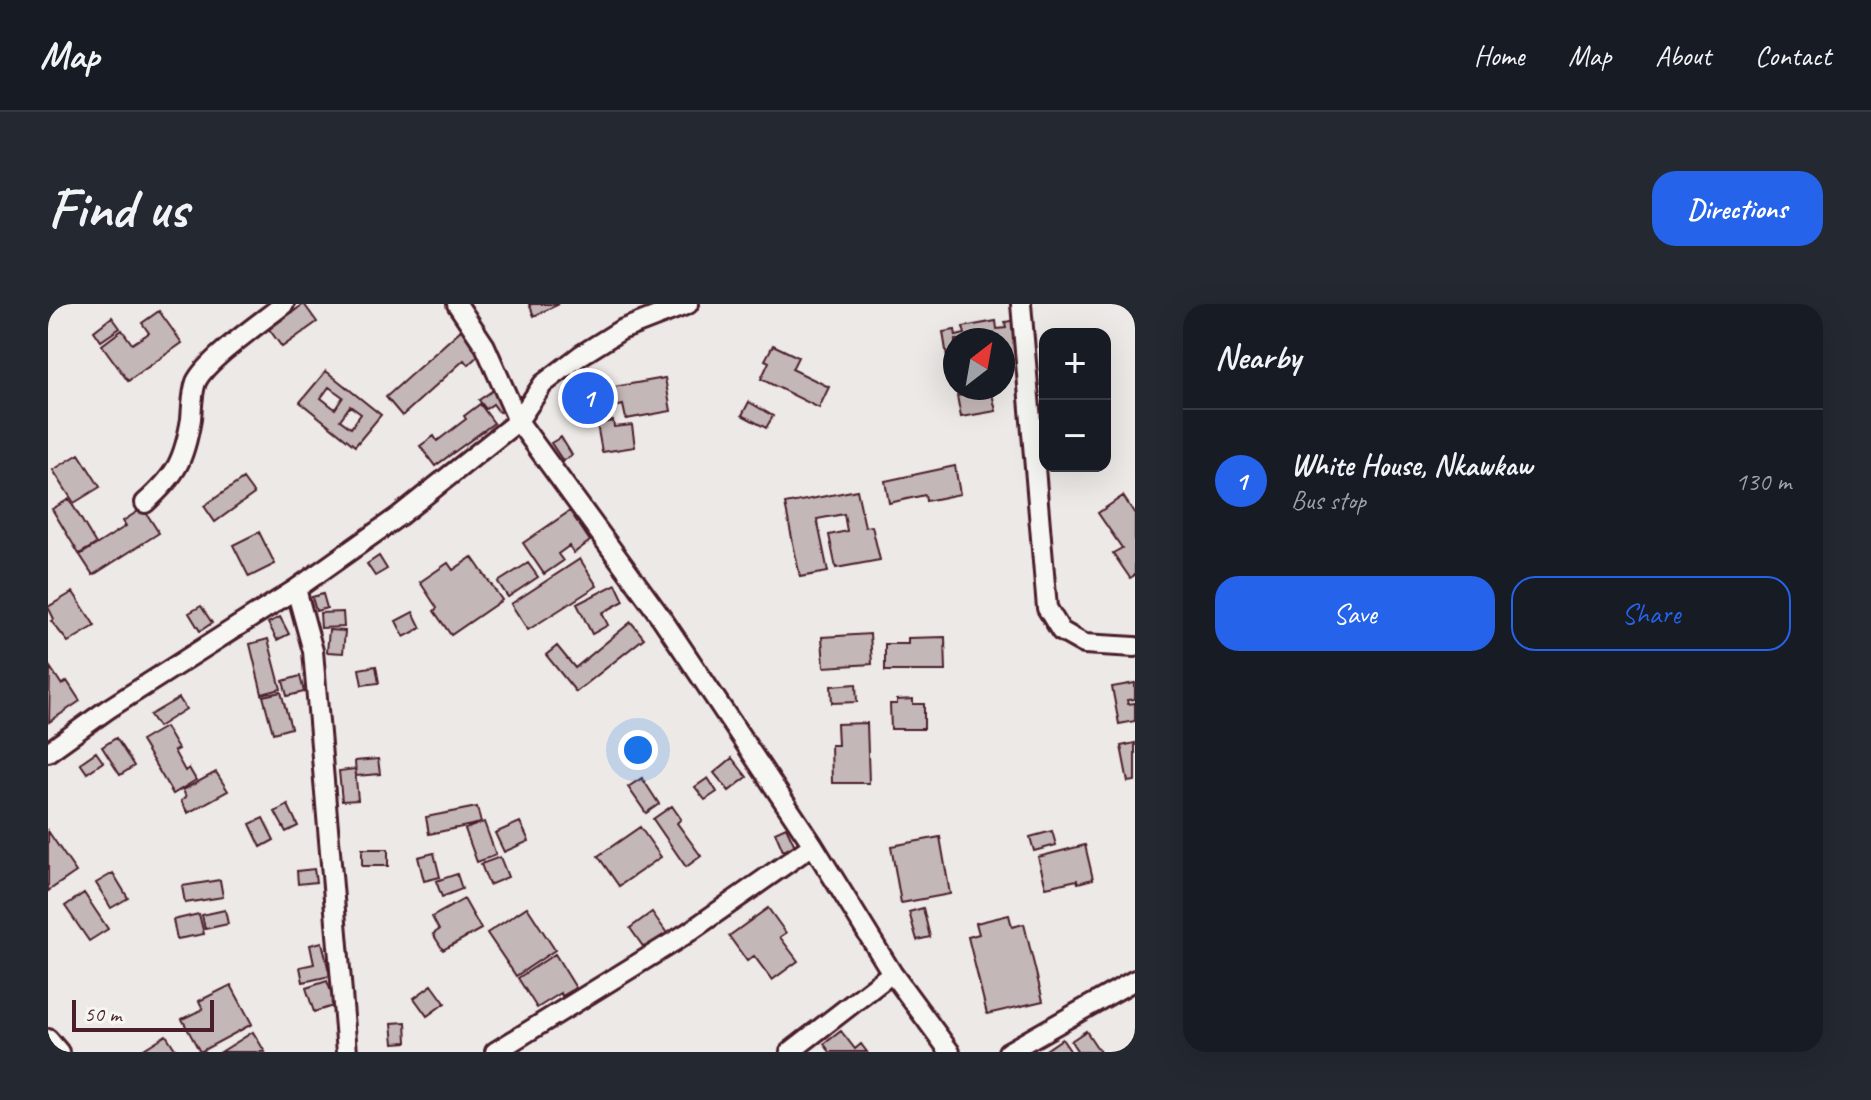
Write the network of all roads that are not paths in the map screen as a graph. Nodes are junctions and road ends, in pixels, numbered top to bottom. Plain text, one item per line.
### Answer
1 (284, 304) edge
2 (457, 304) edge
3 (688, 304) edge
4 (1021, 304) edge
5 (518, 421) junction
6 (145, 503) dead end
7 (296, 589) junction
8 (1135, 647) edge
9 (48, 752) edge
10 (813, 845) junction
11 (892, 973) junction
12 (1135, 980) edge
13 (48, 1039) edge
14 (59, 1052) edge
15 (347, 1052) edge
16 (495, 1052) edge
17 (790, 1052) edge
18 (950, 1052) edge
19 (1008, 1052) edge

1 - 6 street
2 - 5 street
3 - 5 street
4 - 8 street
5 - 7 street
5 - 10 street
7 - 9 street
7 - 15 street
10 - 11 street
10 - 16 street
11 - 17 street
11 - 18 street
12 - 19 street
13 - 14 street

